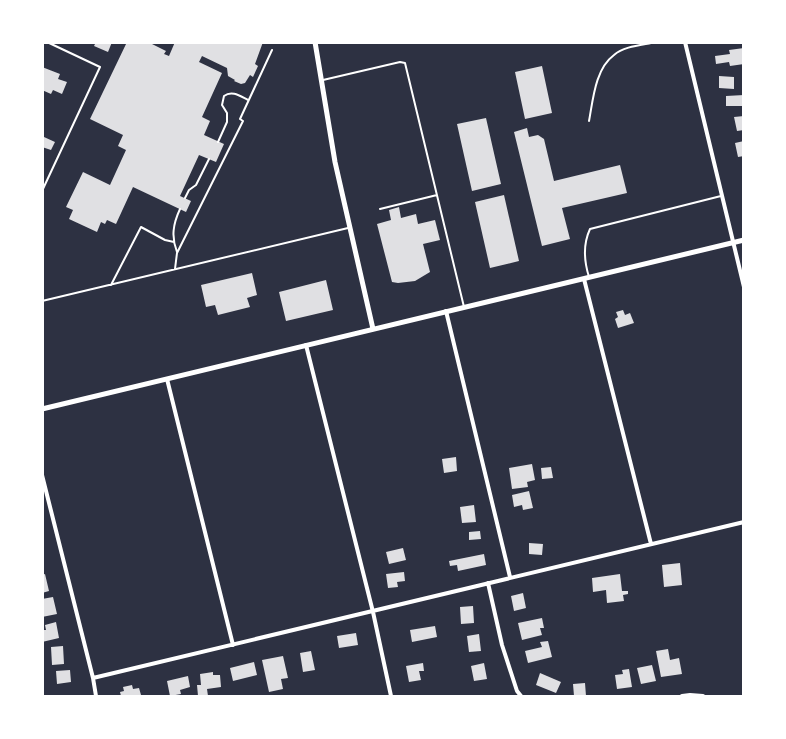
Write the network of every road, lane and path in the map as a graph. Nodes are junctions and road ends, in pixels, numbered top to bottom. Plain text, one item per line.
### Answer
1 (47, 42) edge
2 (315, 42) edge
3 (656, 42) edge
4 (685, 42) edge
5 (272, 50) dead end
6 (321, 81) junction
7 (248, 100) junction
8 (589, 121) dead end
9 (218, 142) dead end
10 (209, 159) dead end
11 (42, 191) edge
12 (437, 195) junction
13 (721, 196) junction
14 (185, 198) dead end
15 (180, 209) dead end
16 (380, 209) dead end
17 (350, 227) junction
18 (744, 240) edge
19 (174, 242) junction
20 (733, 242) junction
21 (177, 253) junction
22 (741, 268) edge
23 (175, 269) junction
24 (587, 278) junction
25 (111, 285) junction
26 (744, 287) edge
27 (42, 302) edge
28 (464, 307) junction
29 (446, 312) junction
30 (374, 329) junction
31 (306, 345) junction
32 (167, 379) junction
33 (42, 409) edge
34 (42, 475) edge
35 (744, 522) edge
36 (651, 544) junction
37 (510, 578) junction
38 (488, 583) junction
39 (373, 612) junction
40 (233, 645) junction
41 (93, 678) junction
42 (96, 696) edge
43 (391, 696) edge
44 (521, 696) edge
45 (682, 696) edge
46 (703, 696) edge

1 - 11 lane
2 - 6 street
3 - 8 lane
4 - 13 street
5 - 7 lane
6 - 12 lane
6 - 17 street
7 - 9 lane
7 - 21 lane
10 - 14 lane
12 - 16 lane
12 - 28 lane
13 - 20 street
13 - 24 lane
15 - 19 lane
17 - 23 lane
17 - 30 street
18 - 20 street
19 - 21 lane
19 - 25 lane
20 - 22 street
20 - 24 street
21 - 23 lane
22 - 26 street
23 - 25 lane
24 - 28 street
24 - 36 street
25 - 27 lane
28 - 29 street
29 - 30 street
29 - 37 street
30 - 31 street
31 - 32 street
31 - 39 street
32 - 33 street
32 - 40 street
34 - 41 street
35 - 36 street
36 - 37 street
37 - 38 street
38 - 39 street
38 - 44 street
39 - 40 street
39 - 43 street
40 - 41 street
41 - 42 street
45 - 46 street

